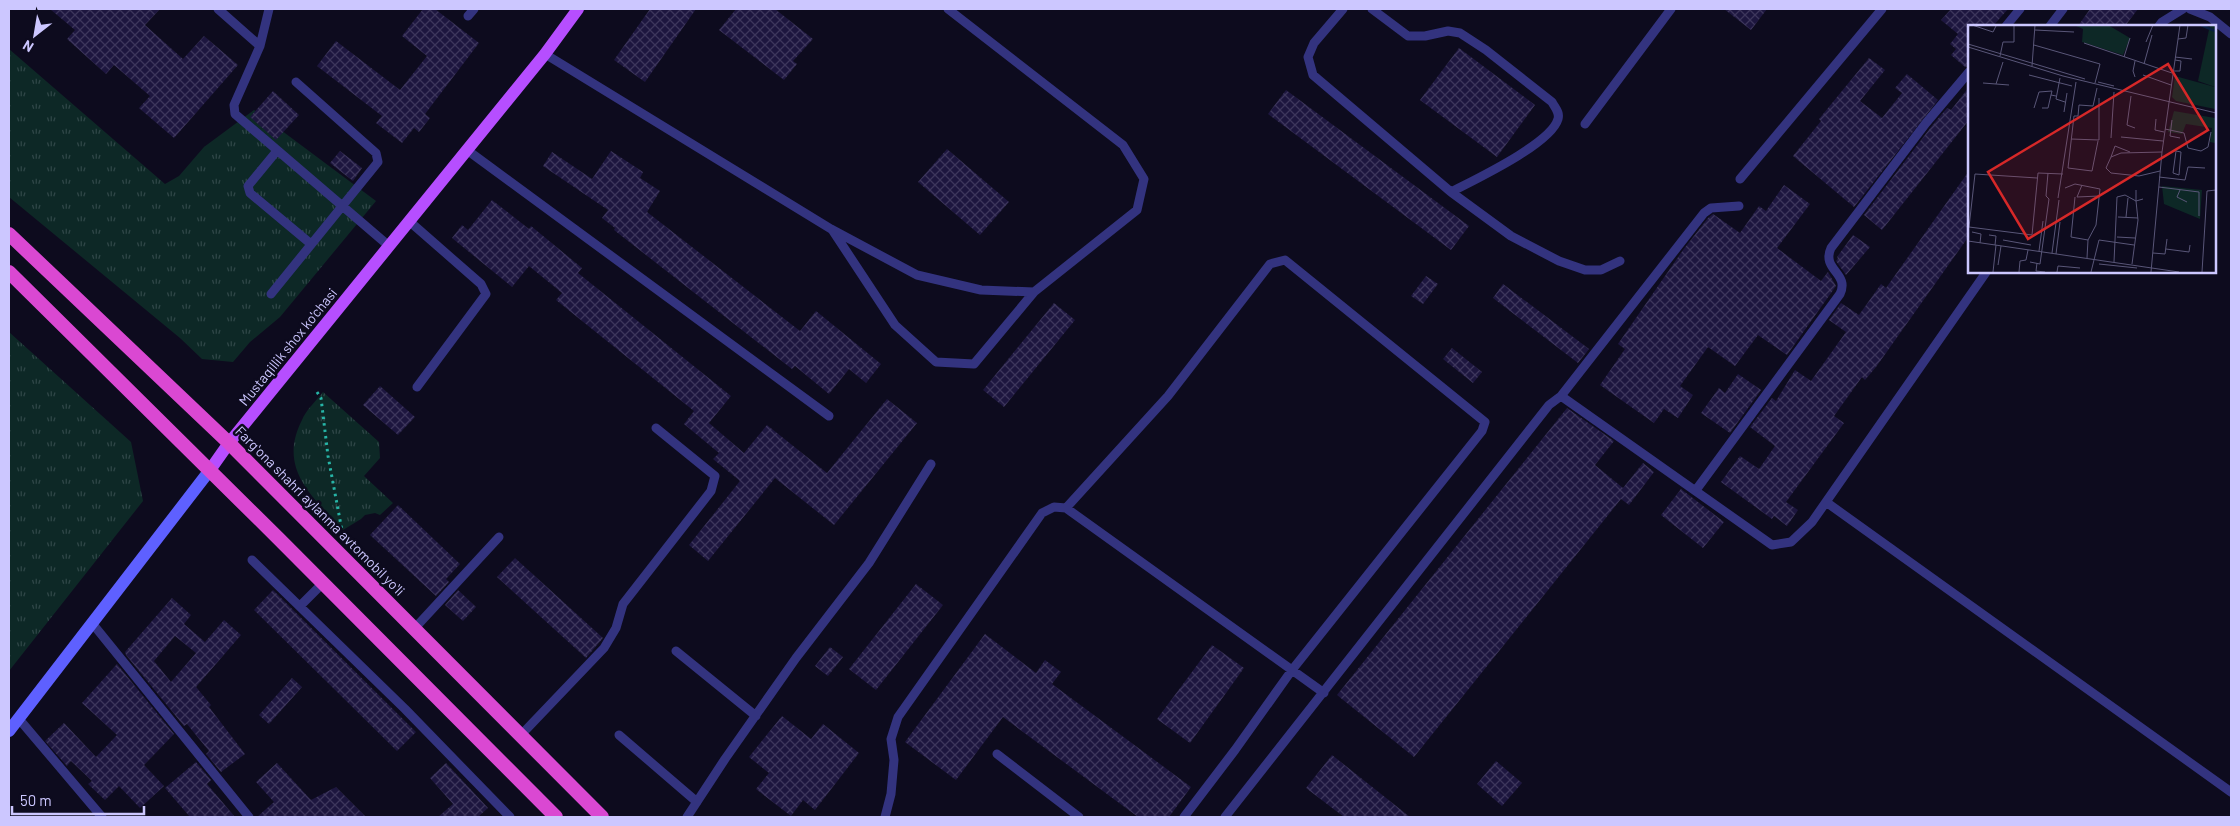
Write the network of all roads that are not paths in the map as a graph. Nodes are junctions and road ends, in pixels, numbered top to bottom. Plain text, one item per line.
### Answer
1 (218, 9) edge
2 (270, 9) edge
3 (577, 9) edge
4 (948, 9) edge
5 (1343, 9) edge
6 (1372, 9) edge
7 (1671, 9) edge
8 (1882, 9) edge
9 (2020, 9) edge
10 (2063, 9) edge
11 (2183, 9) edge
12 (2190, 9) edge
13 (2007, 25) edge
14 (2051, 25) edge
15 (2160, 25) edge
16 (2231, 34) edge
17 (260, 46) junction
18 (545, 54) junction
19 (1968, 73) edge
20 (296, 82) dead end
21 (1584, 124) dead end
22 (467, 150) junction
23 (276, 152) junction
24 (1740, 179) dead end
25 (1451, 192) junction
26 (1739, 206) dead end
27 (342, 207) junction
28 (409, 221) junction
29 (831, 228) junction
30 (9, 234) edge
31 (311, 244) junction
32 (389, 246) junction
33 (1620, 261) dead end
34 (9, 272) edge
35 (1987, 272) edge
36 (1034, 292) junction
37 (270, 294) dead end
38 (418, 387) dead end
39 (1561, 396) junction
40 (829, 416) dead end
41 (656, 428) dead end
42 (229, 444) junction
43 (931, 464) dead end
44 (210, 470) junction
45 (1696, 490) junction
46 (1826, 502) junction
47 (1066, 508) junction
48 (499, 537) dead end
49 (252, 560) dead end
50 (322, 582) junction
51 (300, 606) junction
52 (92, 623) junction
53 (414, 628) junction
54 (676, 651) dead end
55 (1292, 670) junction
56 (1324, 693) junction
57 (756, 716) junction
58 (19, 719) junction
59 (9, 731) edge
60 (619, 735) dead end
61 (520, 736) junction
62 (997, 754) dead end
63 (2231, 792) edge
64 (697, 802) junction
65 (102, 817) edge
66 (249, 817) edge
67 (510, 817) edge
68 (556, 817) edge
69 (602, 817) edge
70 (687, 817) edge
71 (885, 817) edge
72 (1080, 817) edge
73 (1184, 817) edge
74 (1225, 817) edge

1 - 17 lane
2 - 17 lane
3 - 18 main road, Mustaqillik shox ko'chasi
4 - 36 lane
5 - 25 lane
6 - 25 lane
7 - 21 lane
8 - 24 lane
9 - 13 lane
10 - 14 lane
11 - 15 lane
12 - 16 lane
17 - 23 lane
18 - 22 main road, Mustaqillik shox ko'chasi
18 - 29 lane
19 - 45 lane
20 - 27 lane
22 - 28 main road, Mustaqillik shox ko'chasi
22 - 40 lane
23 - 27 lane
23 - 31 lane
25 - 33 lane
26 - 39 lane
27 - 31 lane
27 - 32 lane
28 - 32 main road, Mustaqillik shox ko'chasi
28 - 38 lane
29 - 36 lane
29 - 36 lane
30 - 42 highway, Fargʻona shahri aylanma avtomobil yoʻli
31 - 37 lane
32 - 42 main road, Mustaqillik shox ko'chasi
34 - 44 highway
35 - 46 lane
39 - 45 lane
39 - 56 lane
41 - 61 lane
42 - 44 main road, Mustaqillik shox ko'chasi
42 - 53 highway, Fargʻona shahri aylanma avtomobil yoʻli
43 - 57 lane
44 - 50 highway
44 - 52 main road, Mustaqillik shox ko'chasi
45 - 46 lane
46 - 63 lane
47 - 55 lane
47 - 55 lane
47 - 71 lane
48 - 53 lane
49 - 51 lane
50 - 51 lane
50 - 68 highway
51 - 67 lane
52 - 58 main road, Mustaqillik shox ko'chasi
52 - 66 lane
53 - 61 highway, Fargʻona shahri aylanma avtomobil yoʻli
54 - 57 lane
55 - 56 lane
55 - 73 lane
56 - 74 lane
57 - 64 lane
58 - 59 main road, Mustaqillik shox ko'chasi
58 - 65 lane
60 - 64 lane
61 - 69 highway, Fargʻona shahri aylanma avtomobil yoʻli
62 - 72 lane
64 - 70 lane

